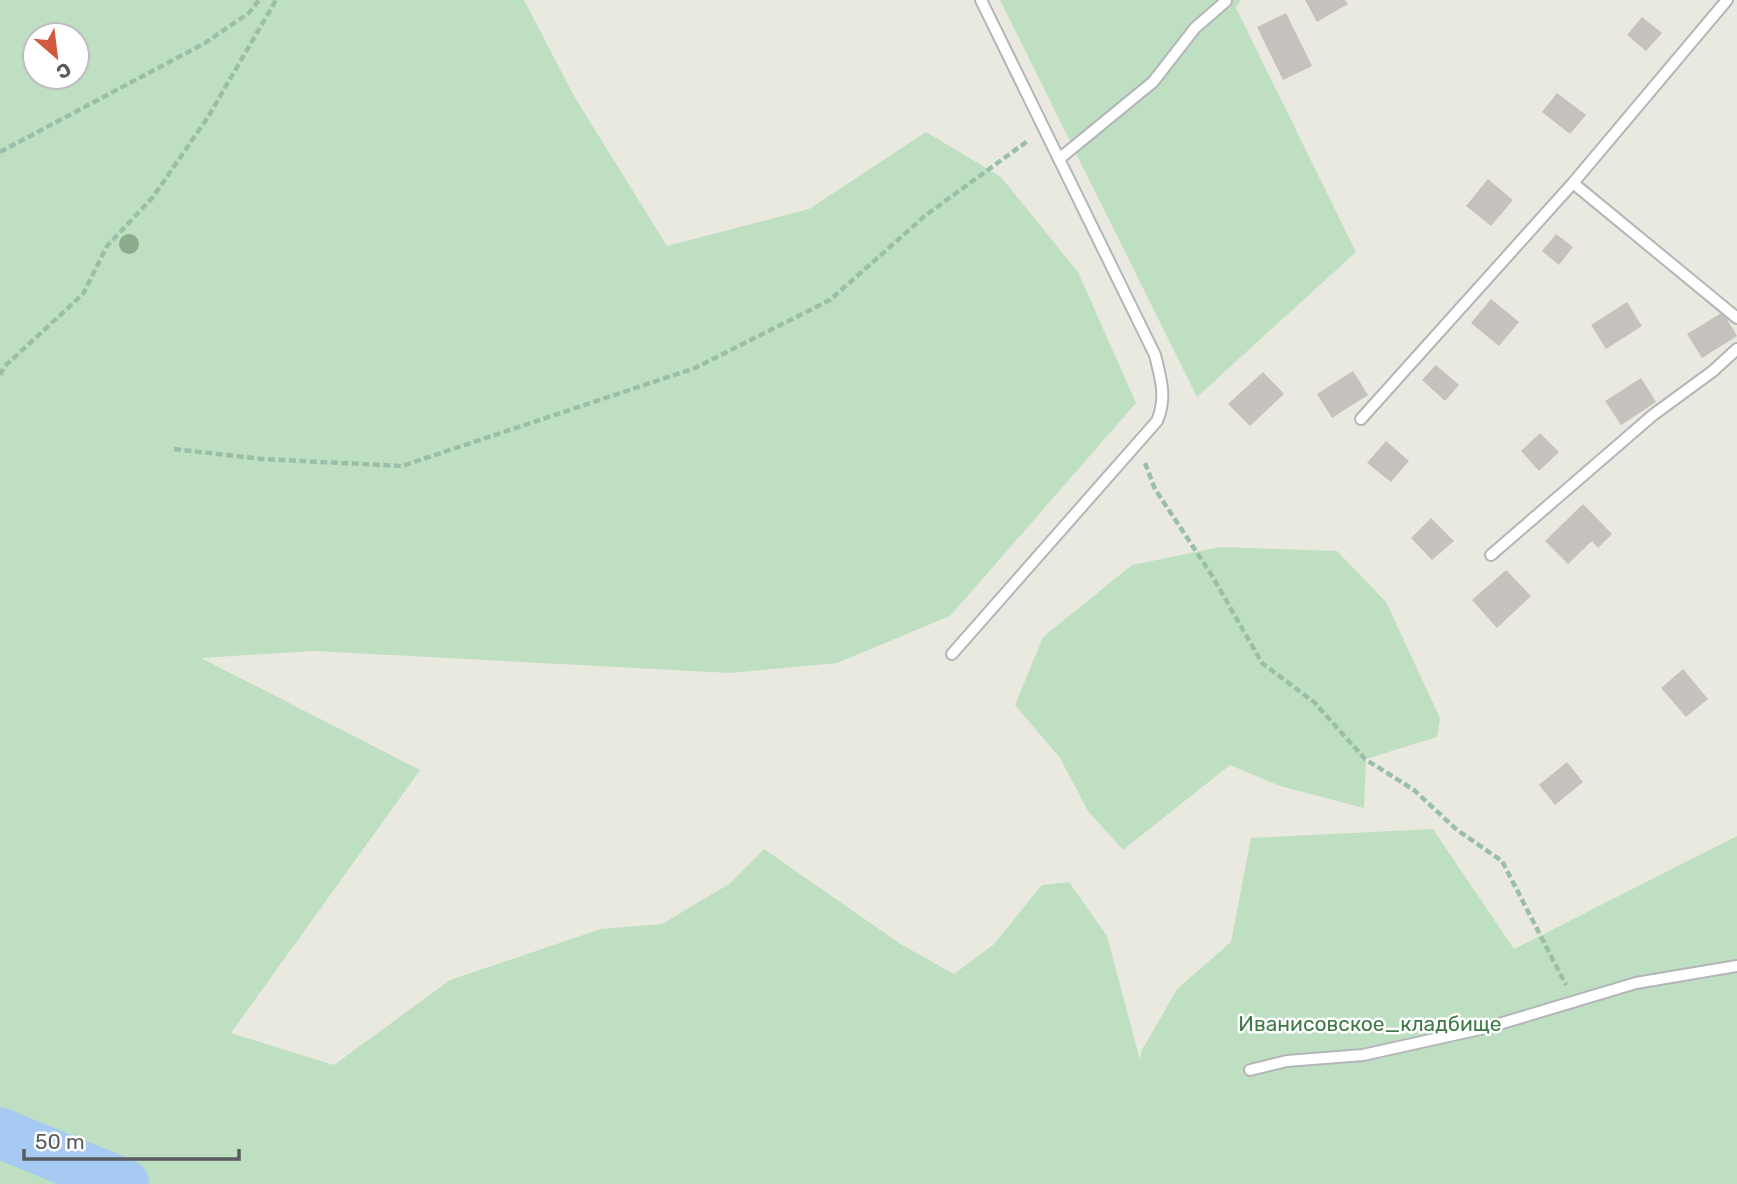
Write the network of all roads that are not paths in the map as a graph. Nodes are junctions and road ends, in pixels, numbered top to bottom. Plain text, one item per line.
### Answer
1 (981, 0) edge
2 (1727, 0) edge
3 (1226, 1) edge
4 (1059, 159) junction
5 (1573, 183) junction
6 (1737, 318) edge
7 (1737, 349) edge
8 (1361, 419) dead end
9 (1491, 555) dead end
10 (952, 654) dead end
11 (1737, 966) edge
12 (1250, 1070) dead end

1 - 4 lane
2 - 5 lane
3 - 4 lane
4 - 10 lane
5 - 6 lane
5 - 8 lane
7 - 9 lane
11 - 12 lane

